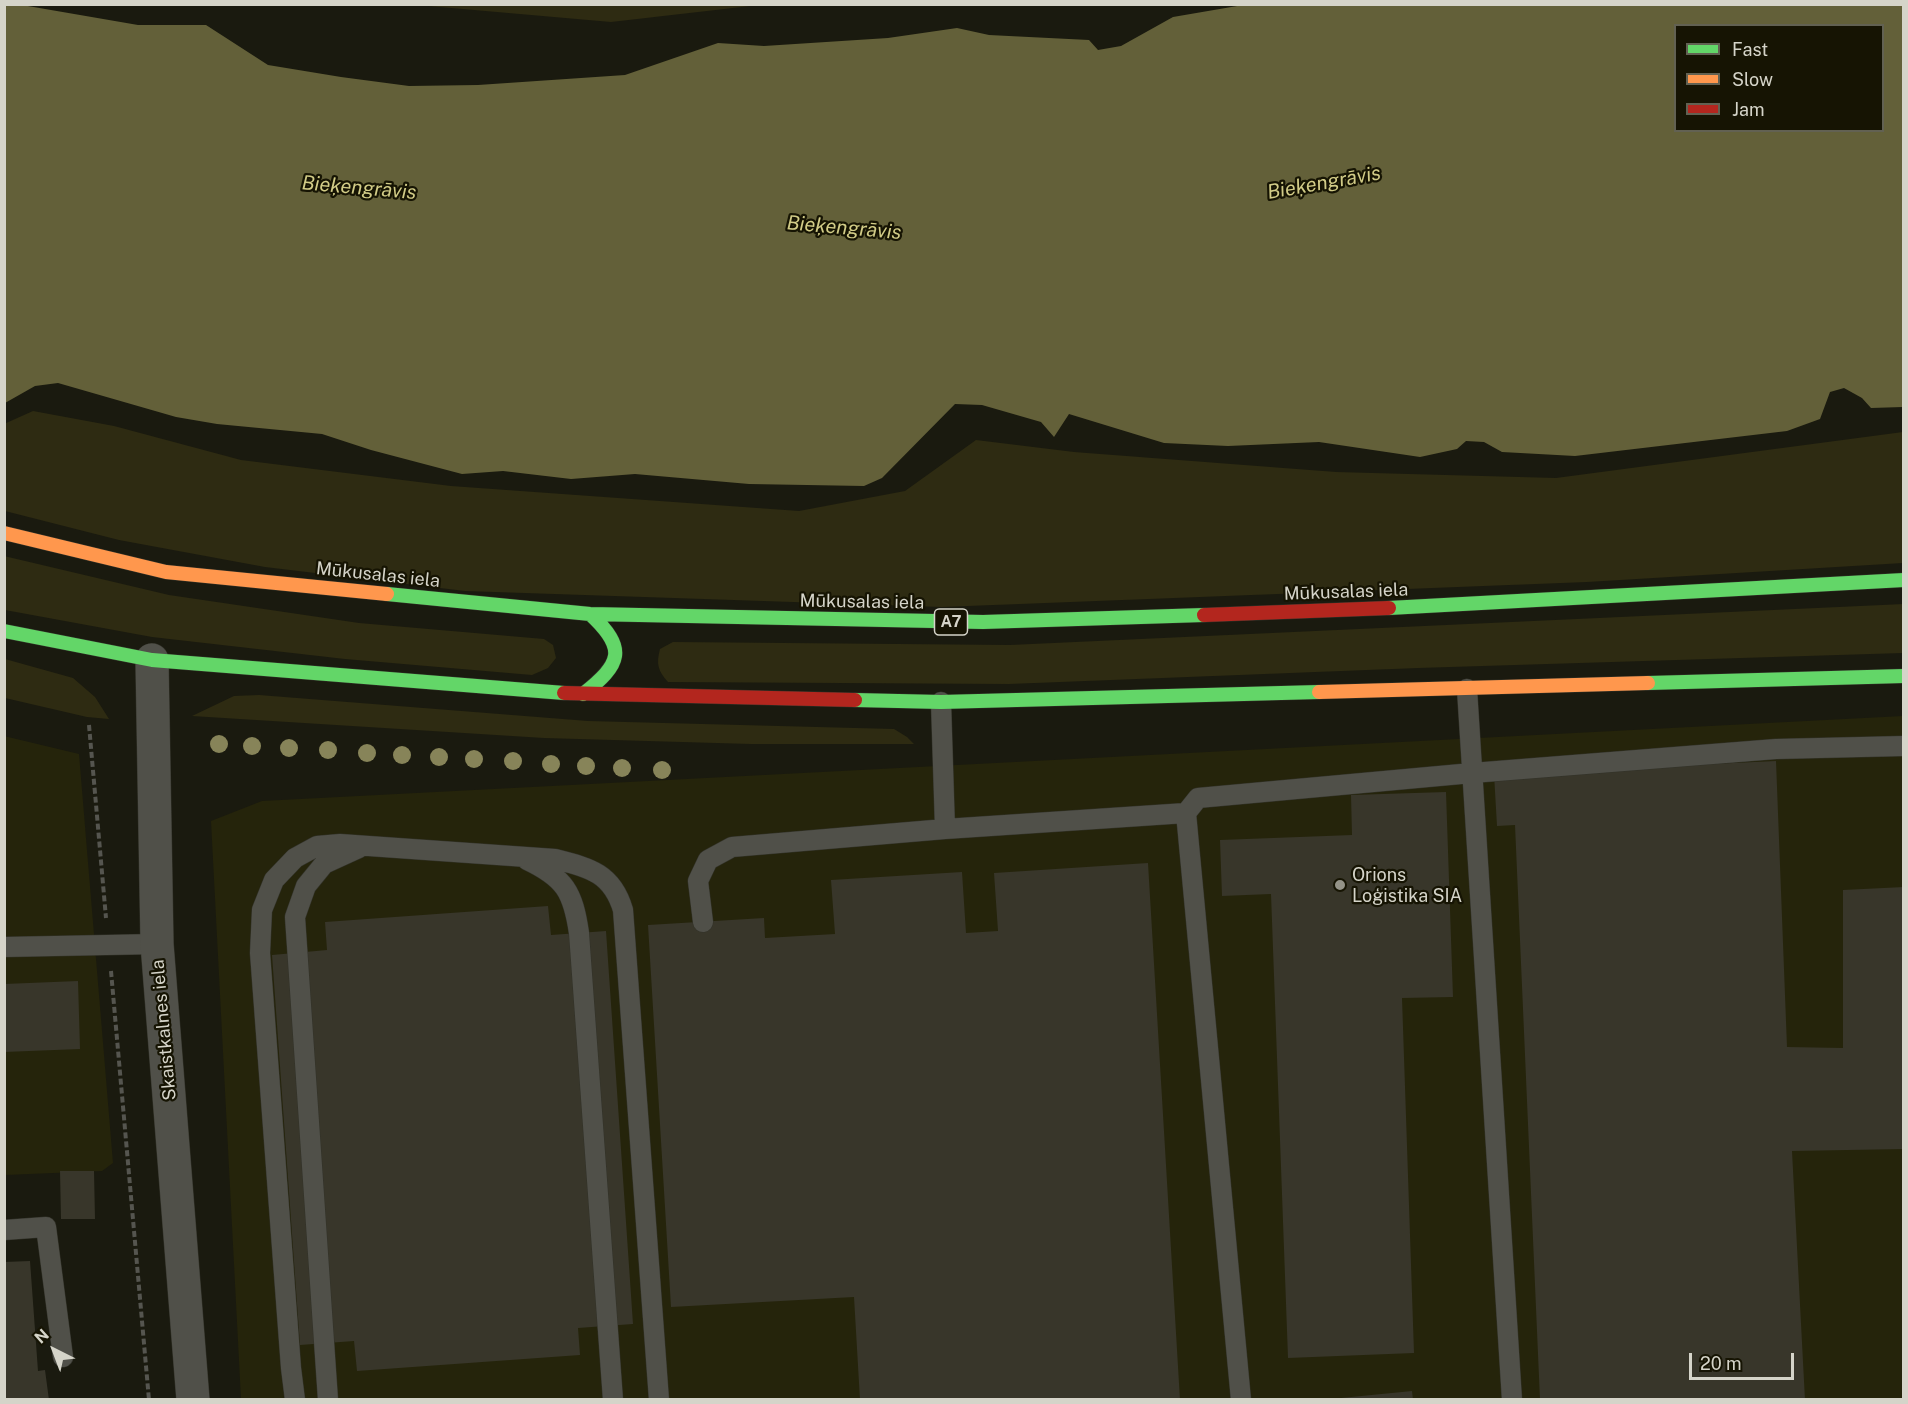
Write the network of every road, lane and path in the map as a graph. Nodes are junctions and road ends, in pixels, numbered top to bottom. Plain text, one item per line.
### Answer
1 (4, 533) edge
2 (1904, 580) edge
3 (590, 614) junction
4 (4, 631) edge
5 (152, 660) junction
6 (1904, 676) edge
7 (1467, 689) junction
8 (583, 694) junction
9 (941, 702) junction
10 (89, 725) dead end
11 (1904, 746) edge
12 (1472, 773) junction
13 (1186, 813) junction
14 (945, 829) junction
15 (365, 845) junction
16 (520, 856) junction
17 (703, 922) dead end
18 (157, 944) junction
19 (109, 945) junction
20 (4, 947) edge
21 (4, 1230) edge
22 (63, 1357) dead end
23 (149, 1400) edge
24 (193, 1400) edge
25 (295, 1400) edge
26 (328, 1400) edge
27 (613, 1400) edge
28 (659, 1400) edge
29 (1241, 1400) edge
30 (1512, 1400) edge

1 - 3 highway, Mūkusalas iela / A7
2 - 3 highway, Mūkusalas iela / A7
3 - 8 highway
4 - 5 highway
5 - 8 highway
5 - 18 street, Skaistkalnes iela
6 - 7 highway
7 - 9 highway
7 - 12 lane
8 - 9 highway
9 - 14 lane
10 - 19 path
11 - 12 lane
12 - 13 lane
12 - 30 lane
13 - 14 lane
13 - 29 lane
14 - 17 lane
15 - 16 lane
15 - 25 lane
15 - 26 lane
16 - 27 lane
16 - 28 lane
18 - 19 lane
18 - 24 street, Skaistkalnes iela
19 - 20 lane
19 - 23 path
21 - 22 lane

